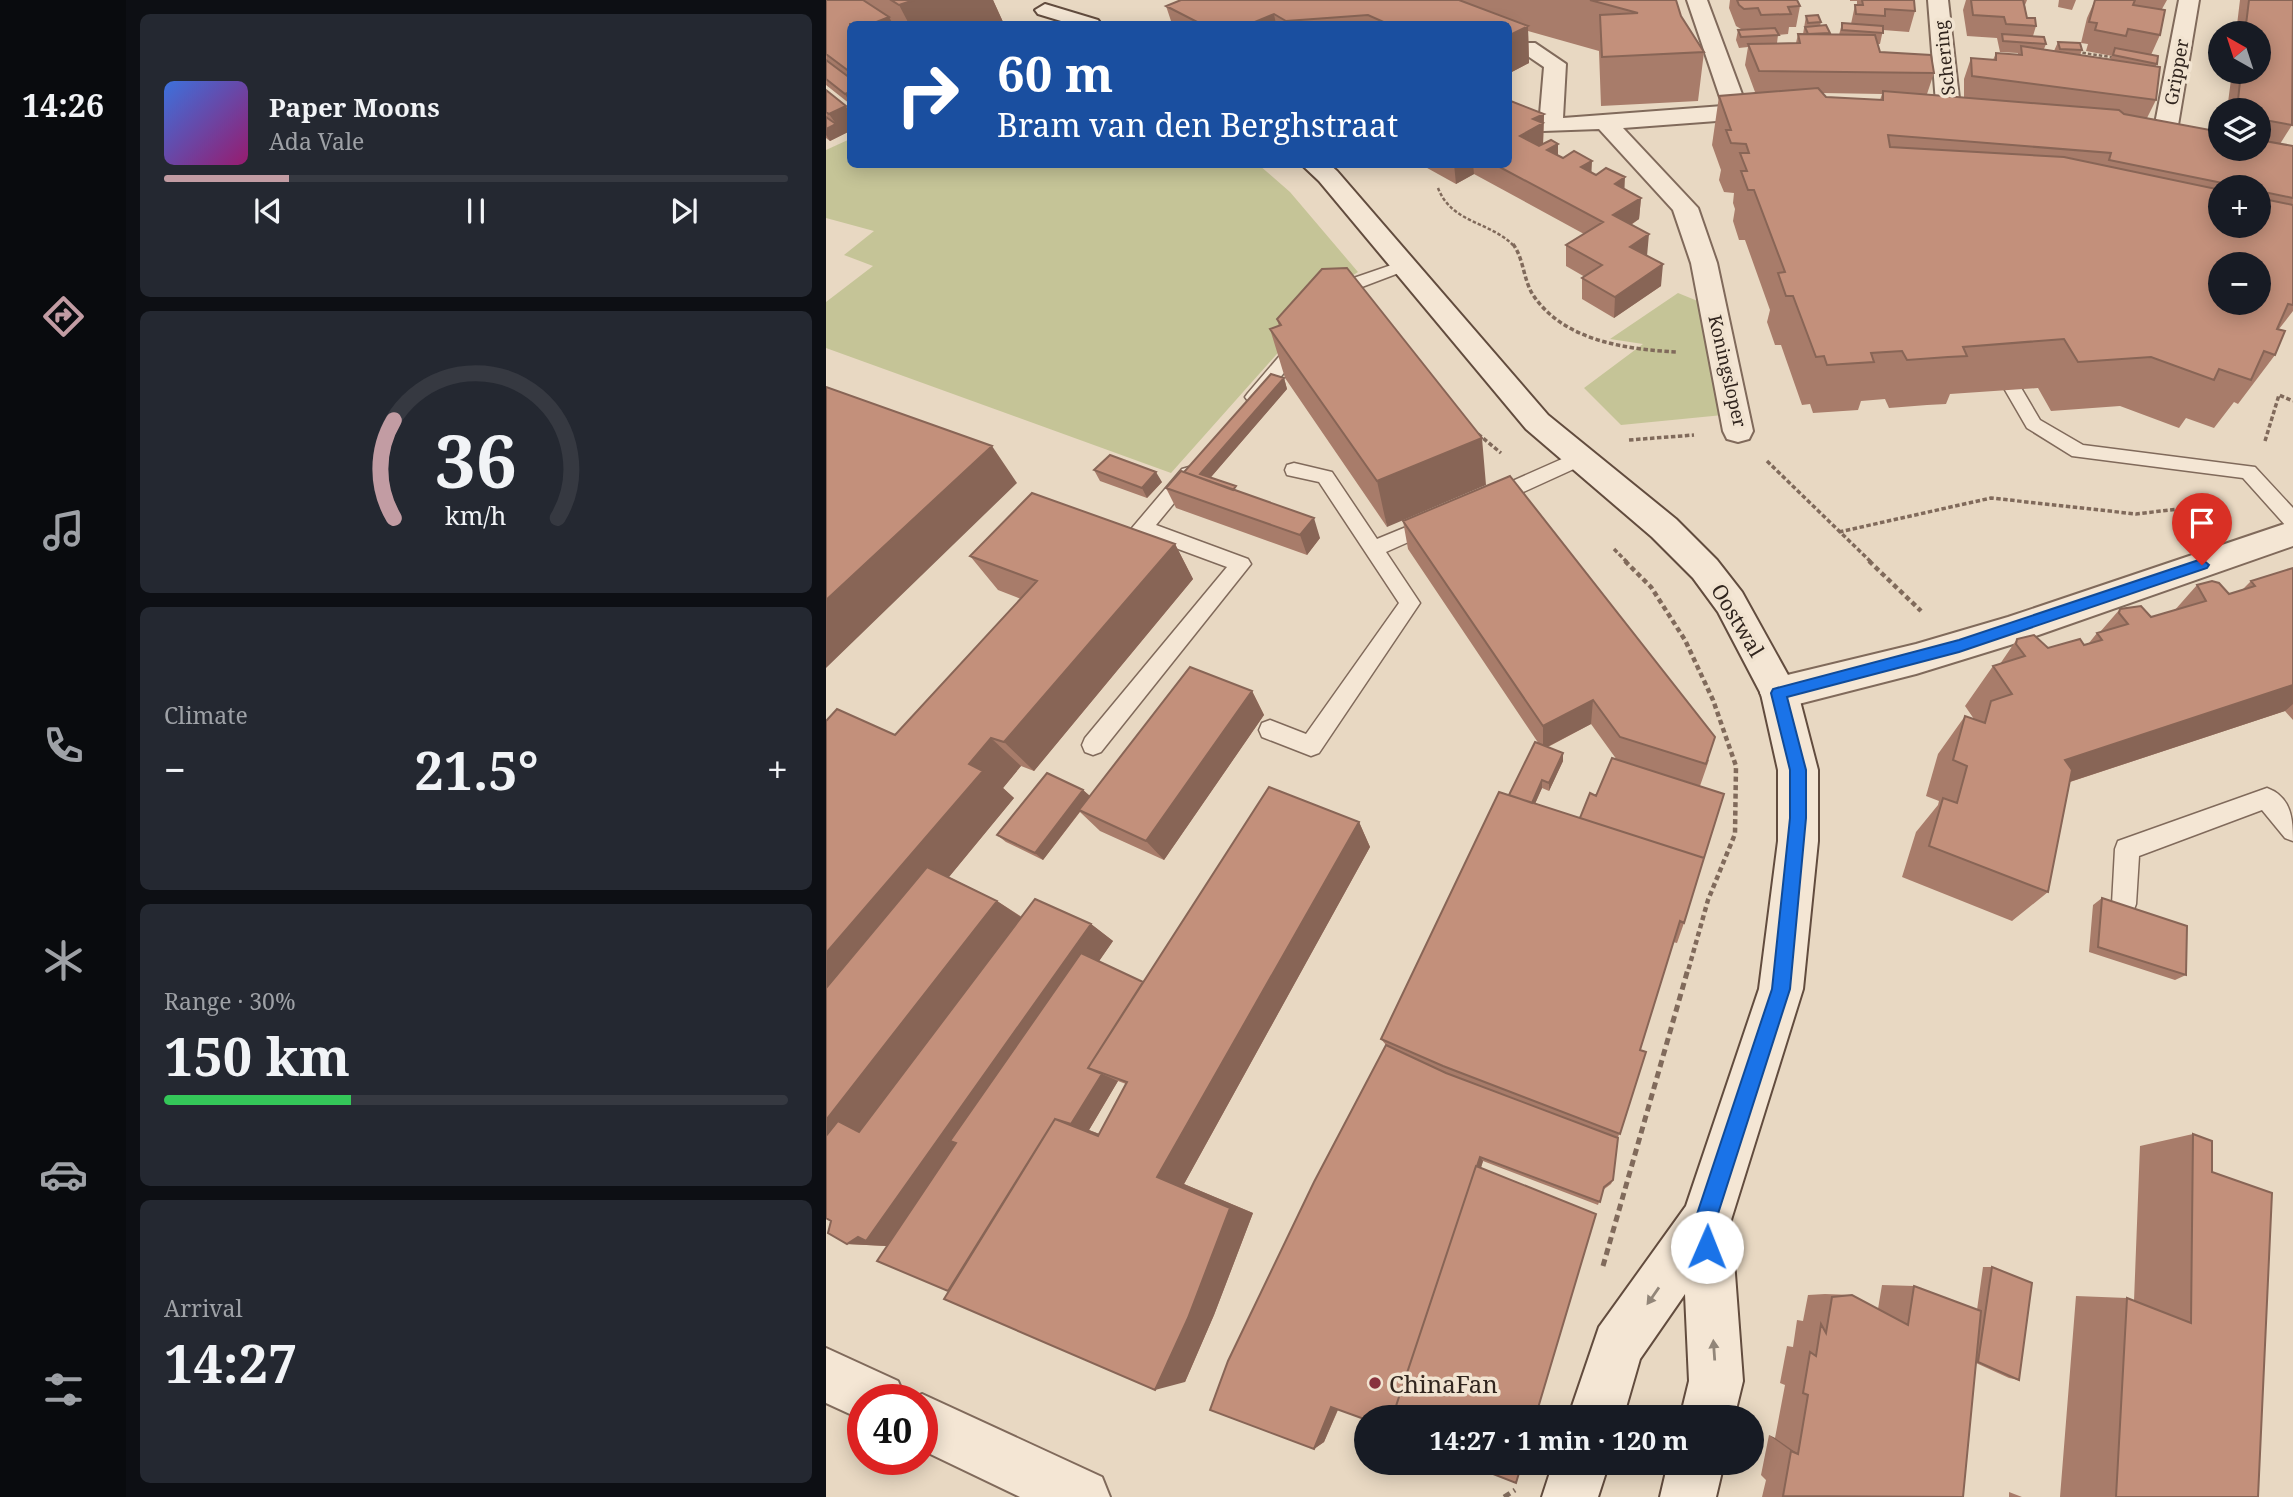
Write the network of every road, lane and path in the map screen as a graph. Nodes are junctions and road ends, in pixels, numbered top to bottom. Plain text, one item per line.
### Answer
1 (1698, 0) edge
2 (1938, 0) edge
3 (2189, 0) edge
4 (1036, 5) edge
5 (1060, 21) edge
6 (1082, 21) edge
7 (1527, 48) edge
8 (2071, 51) edge
9 (2176, 68) junction
10 (1736, 110) junction
11 (1790, 110) edge
12 (1923, 114) edge
13 (1949, 116) junction
14 (1975, 117) edge
15 (1606, 123) junction
16 (2109, 134) edge
17 (1318, 168) edge
18 (1438, 188) dead end
19 (1406, 265) junction
20 (1722, 352) junction
21 (2014, 390) edge
22 (2293, 401) edge
23 (1241, 412) edge
24 (1472, 426) edge
25 (1738, 431) junction
26 (1205, 454) edge
27 (1580, 458) junction
28 (1294, 470) dead end
29 (2248, 471) junction
30 (1535, 479) junction
31 (2272, 499) junction
32 (1473, 506) edge
33 (1448, 517) edge
34 (1838, 532) junction
35 (2288, 538) edge
36 (1613, 548) dead end
37 (1374, 549) junction
38 (1959, 646) junction
39 (1779, 693) junction
40 (1270, 730) dead end
41 (1093, 745) dead end
42 (2293, 830) edge
43 (2124, 904) edge
44 (1706, 1220) junction
45 (1602, 1270) dead end
46 (826, 1375) edge
47 (847, 1385) edge
48 (1599, 1405) edge
49 (1710, 1405) edge
50 (938, 1429) edge
51 (1577, 1475) edge
52 (1693, 1475) edge
53 (1082, 1497) edge
54 (1570, 1497) edge
55 (1688, 1497) edge

1 - 10 street
2 - 13 street, Schering
3 - 9 street, Gripper
4 - 5 street
4 - 6 street
7 - 15 street
8 - 9 path
9 - 16 street, Gripper
10 - 11 street
10 - 15 street
12 - 13 street
13 - 14 street
15 - 20 street, Koningsloper
17 - 19 street, Oostwal
18 - 20 path
19 - 23 lane
19 - 27 street, Oostwal
20 - 25 street, Koningsloper
21 - 29 lane
22 - 29 path
24 - 30 path
25 - 27 path
25 - 34 path, Koningsloper
26 - 41 lane
27 - 30 lane
27 - 39 street, Oostwal
28 - 37 lane
29 - 31 lane
30 - 32 lane
31 - 34 path
31 - 35 lane
33 - 37 lane
34 - 38 path, Koningsloper
35 - 38 street
36 - 45 path
37 - 40 lane
38 - 39 street
39 - 44 street, Oostwal
42 - 43 lane
44 -> 48 street, Oostwal
49 -> 44 street, Oostwal
46 - 47 street
50 - 53 street
51 - 54 street
52 - 55 street

